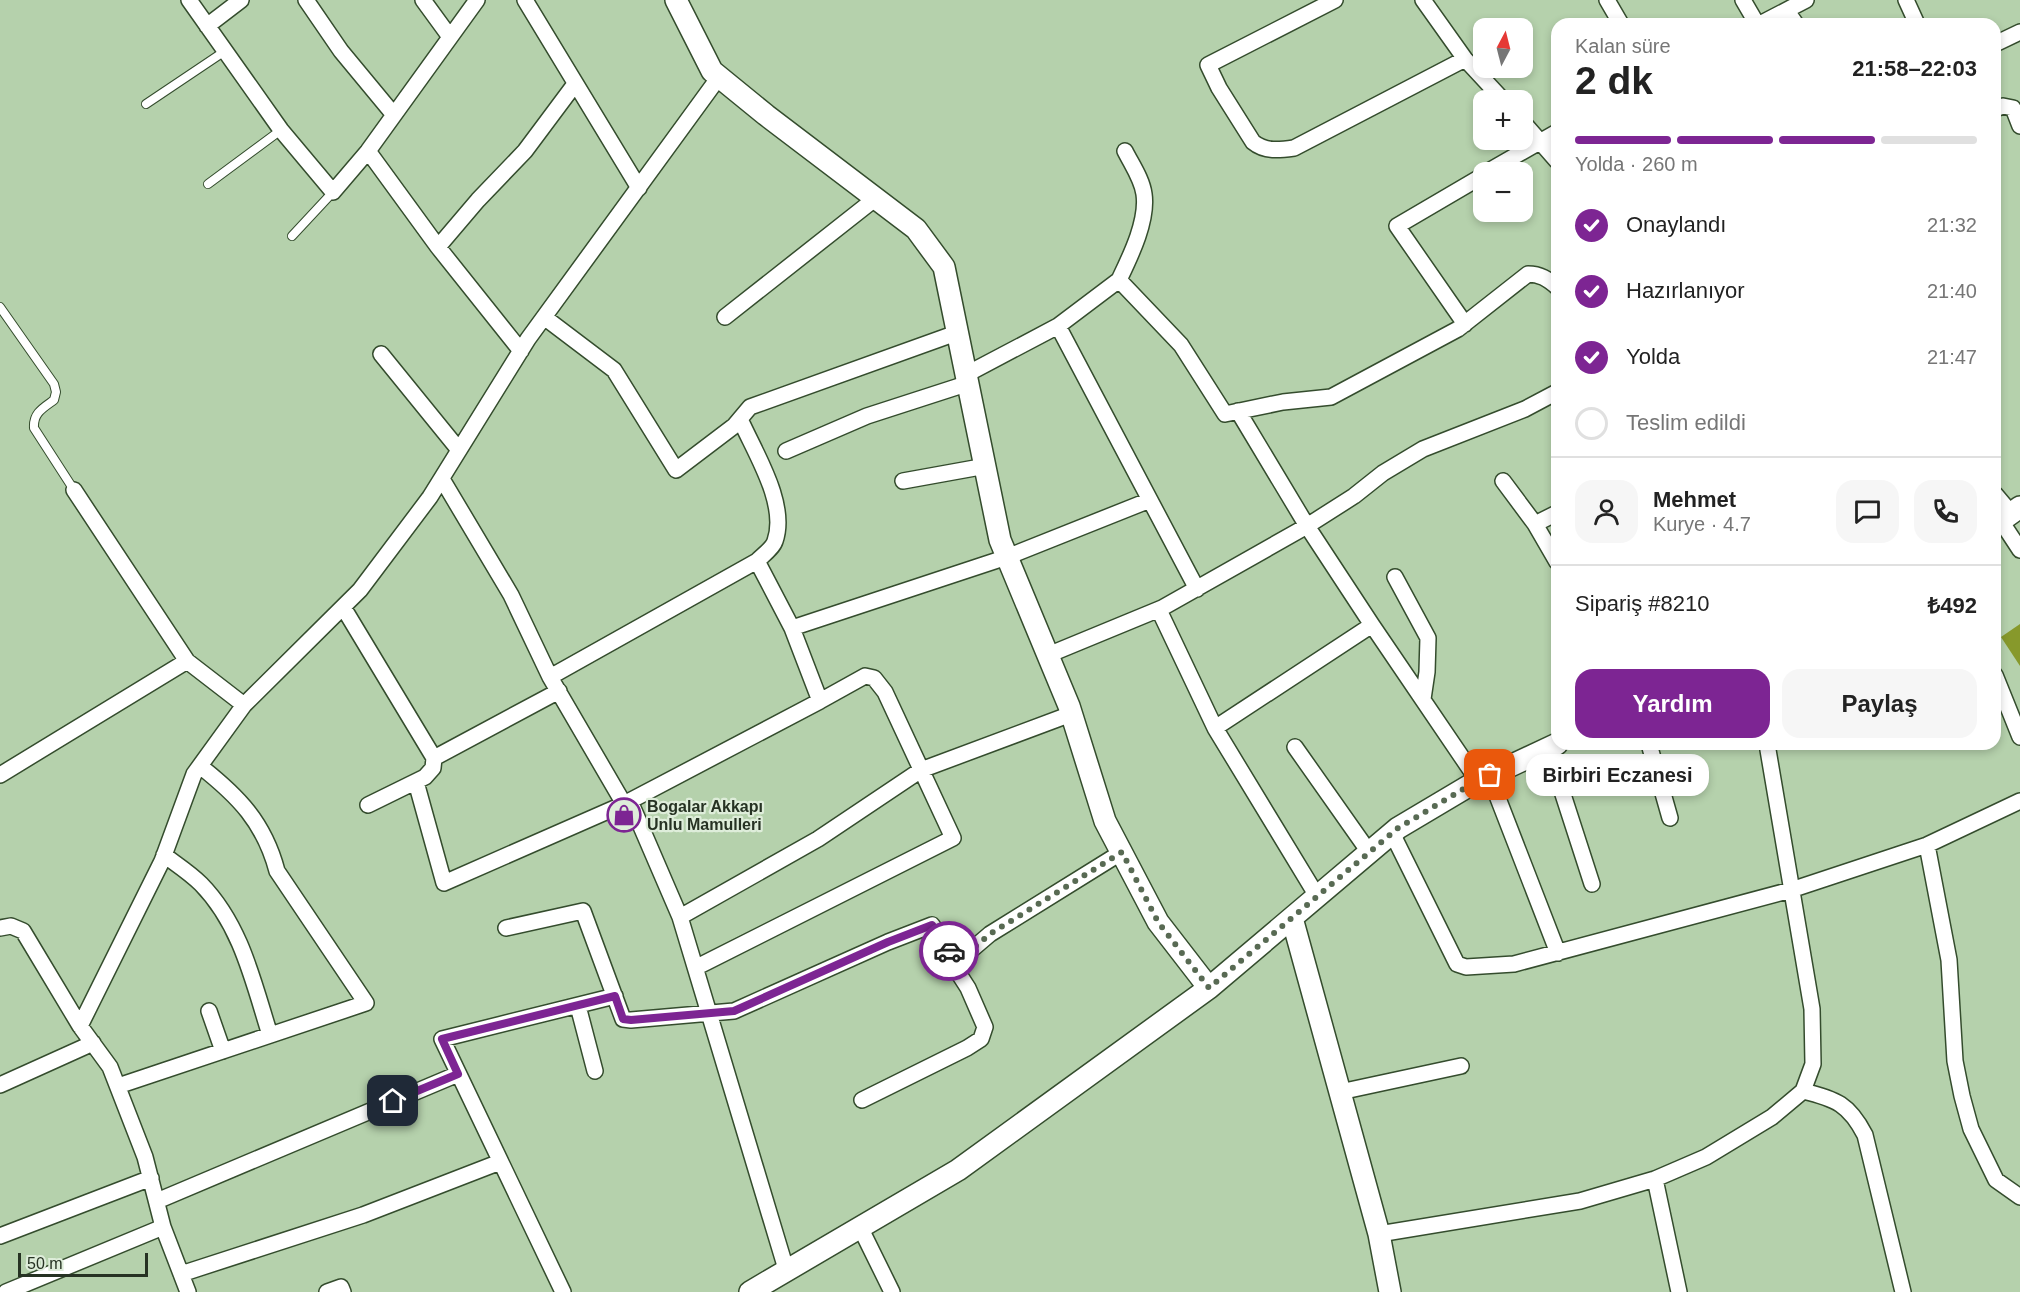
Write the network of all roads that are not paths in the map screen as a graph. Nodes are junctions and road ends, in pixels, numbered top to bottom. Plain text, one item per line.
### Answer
1 (189, 0) edge
2 (241, 0) edge
3 (306, 0) edge
4 (423, 0) edge
5 (477, 0) edge
6 (525, 0) edge
7 (676, 0) edge
8 (1335, 0) edge
9 (1424, 0) edge
10 (1608, 0) edge
11 (1743, 0) edge
12 (1806, 0) edge
13 (1906, 0) edge
14 (1787, 10) junction
15 (1618, 18) edge
16 (1755, 18) edge
17 (1771, 18) edge
18 (1792, 18) edge
19 (1914, 18) edge
20 (207, 26) junction
21 (2020, 32) edge
22 (450, 37) junction
23 (2001, 41) edge
24 (225, 51) junction
25 (1465, 59) junction
26 (719, 77) junction
27 (576, 84) junction
28 (1494, 90) edge
29 (146, 104) dead end
30 (2001, 107) edge
31 (394, 115) junction
32 (2020, 126) edge
33 (281, 130) junction
34 (1533, 133) edge
35 (1551, 135) edge
36 (1540, 141) junction
37 (368, 151) junction
38 (1125, 151) dead end
39 (1551, 154) edge
40 (1505, 162) edge
41 (1473, 181) edge
42 (208, 184) dead end
43 (639, 188) junction
44 (333, 192) junction
45 (876, 198) junction
46 (292, 236) dead end
47 (438, 247) junction
48 (1119, 280) junction
49 (1551, 283) edge
50 (0, 307) edge
51 (544, 317) junction
52 (725, 317) dead end
53 (1465, 324) junction
54 (1058, 326) junction
55 (959, 332) junction
56 (521, 351) junction
57 (381, 354) dead end
58 (968, 378) junction
59 (1551, 395) edge
60 (1238, 411) junction
61 (740, 419) junction
62 (459, 450) junction
63 (786, 451) dead end
64 (986, 466) junction
65 (442, 478) junction
66 (903, 481) dead end
67 (1503, 481) dead end
68 (74, 490) joint
69 (1150, 500) junction
70 (1551, 516) edge
71 (2007, 516) edge
72 (1535, 524) junction
73 (1307, 525) junction
74 (2020, 550) edge
75 (1551, 552) edge
76 (1007, 557) junction
77 (757, 561) junction
78 (1395, 577) dead end
79 (1197, 589) junction
80 (343, 607) junction
81 (1159, 610) junction
82 (1372, 625) junction
83 (792, 628) junction
84 (1047, 655) junction
85 (187, 661) junction
86 (550, 676) junction
87 (2001, 690) edge
88 (559, 691) junction
89 (1423, 699) junction
90 (820, 701) junction
91 (244, 705) junction
92 (1071, 714) junction
93 (1215, 728) junction
94 (2020, 737) edge
95 (1551, 746) edge
96 (1295, 747) dead end
97 (1553, 750) edge
98 (1651, 750) edge
99 (1768, 750) edge
100 (434, 758) junction
101 (200, 766) junction
102 (921, 770) junction
103 (0, 775) edge
104 (1484, 778) junction
105 (416, 783) junction
106 (2020, 801) edge
107 (627, 802) junction
108 (368, 806) dead end
109 (1670, 818) dead end
110 (1392, 833) junction
111 (1927, 845) junction
112 (1122, 852) junction
113 (1369, 852) junction
114 (164, 855) junction
115 (1593, 884) dead end
116 (1791, 890) junction
117 (1317, 896) junction
118 (681, 917) junction
119 (1292, 918) junction
120 (0, 928) edge
121 (506, 928) dead end
122 (1557, 953) junction
123 (959, 965) junction
124 (697, 967) junction
125 (1209, 988) junction
126 (615, 996) junction
127 (578, 1006) junction
128 (209, 1011) dead end
129 (708, 1014) junction
130 (80, 1026) junction
131 (270, 1035) junction
132 (93, 1043) junction
133 (223, 1051) junction
134 (1461, 1066) dead end
135 (595, 1071) dead end
136 (458, 1074) junction
137 (0, 1085) edge
138 (118, 1086) junction
139 (1803, 1091) junction
140 (1340, 1092) junction
141 (862, 1100) dead end
142 (500, 1162) junction
143 (151, 1178) junction
144 (1654, 1179) junction
145 (2020, 1197) edge
146 (157, 1201) junction
147 (163, 1227) junction
148 (860, 1227) junction
149 (1379, 1234) junction
150 (0, 1236) edge
151 (786, 1269) junction
152 (181, 1274) junction
153 (6, 1292) edge
154 (188, 1292) edge
155 (327, 1292) edge
156 (343, 1292) edge
157 (563, 1292) edge
158 (750, 1292) edge
159 (892, 1292) edge
160 (1390, 1292) edge
161 (1678, 1292) edge
162 (1903, 1292) edge

1 - 20 street
2 - 20 street
3 - 31 street
4 - 22 street
5 - 22 street
6 - 27 street
7 - 26 main road
8 - 25 street
9 - 25 street
10 - 15 street
11 - 16 street
12 - 14 street
13 - 19 street
14 - 17 street
14 - 18 street
20 - 24 street
21 - 23 street
22 - 31 street
24 - 29 lane
24 - 33 street
25 - 28 street
26 - 43 street
26 - 45 main road
27 - 43 street
27 - 47 street
30 - 32 street
31 - 37 street
33 - 42 lane
33 - 44 street
34 - 36 street
35 - 36 street
36 - 39 street
36 - 40 street
37 - 44 street
37 - 47 street
38 - 48 street
41 - 53 street
43 - 51 street
44 - 46 lane
45 - 52 street
45 - 55 main road
47 - 56 street
48 - 54 street
48 - 60 street
49 - 53 street
50 - 68 lane
51 - 56 street
51 - 61 street
53 - 60 street
54 - 58 street
54 - 69 street
55 - 58 main road
55 - 61 street
56 - 62 street
57 - 62 street
58 - 63 street
58 - 64 main road
59 - 73 street
60 - 73 street
61 - 77 street
62 - 65 street
64 - 66 street
64 - 76 main road
65 - 80 street
65 - 86 street
67 - 72 street
68 - 85 street
69 - 76 street
69 - 79 street
70 - 72 street
71 - 74 street
72 - 75 street
73 - 79 street
73 - 82 street
76 - 83 street
76 - 84 main road
77 - 83 street
77 - 86 street
78 - 89 street
79 - 81 street
80 - 91 street
80 - 100 street
81 - 84 street
81 - 93 street
82 - 89 street
82 - 93 street
83 - 90 street
84 - 92 main road
85 - 91 street
85 - 103 street
86 - 88 street
87 - 94 street
88 - 100 street
88 - 107 street
89 - 104 street
90 - 102 street
90 - 107 street
91 - 101 street
92 - 102 street
92 - 112 main road
93 - 117 street
95 - 104 main road
96 - 113 street
97 - 115 street
98 - 109 street
99 - 116 street
100 - 105 street
101 - 114 street
101 - 131 street
102 - 118 street
102 - 124 street
104 - 110 main road
104 - 122 street
105 - 107 street
105 - 108 street
106 - 111 street
107 - 118 street
110 - 113 main road
110 - 122 street
111 - 116 street
111 - 145 street
112 - 123 street
112 - 125 main road
113 - 117 main road
114 - 130 street
114 - 131 street
116 - 122 street
116 - 139 street
117 - 119 main road
118 - 124 street
119 - 125 main road
119 - 140 main road
120 - 130 street
121 - 126 street
123 - 129 street
123 - 141 street
124 - 129 street
125 - 148 main road
126 - 127 street
126 - 129 street
127 - 135 street
127 - 136 street
128 - 133 street
129 - 151 street
130 - 132 street
131 - 133 street
132 - 137 street
132 - 138 street
133 - 138 street
134 - 140 street
136 - 142 street
136 - 146 street
138 - 143 street
139 - 144 street
139 - 162 street
140 - 149 main road
142 - 152 street
142 - 157 street
143 - 146 street
143 - 150 street
144 - 149 street
144 - 161 street
146 - 147 street
147 - 152 street
147 - 153 street
148 - 151 main road
148 - 159 street
149 - 160 main road
151 - 158 main road
152 - 154 street
155 - 156 street

